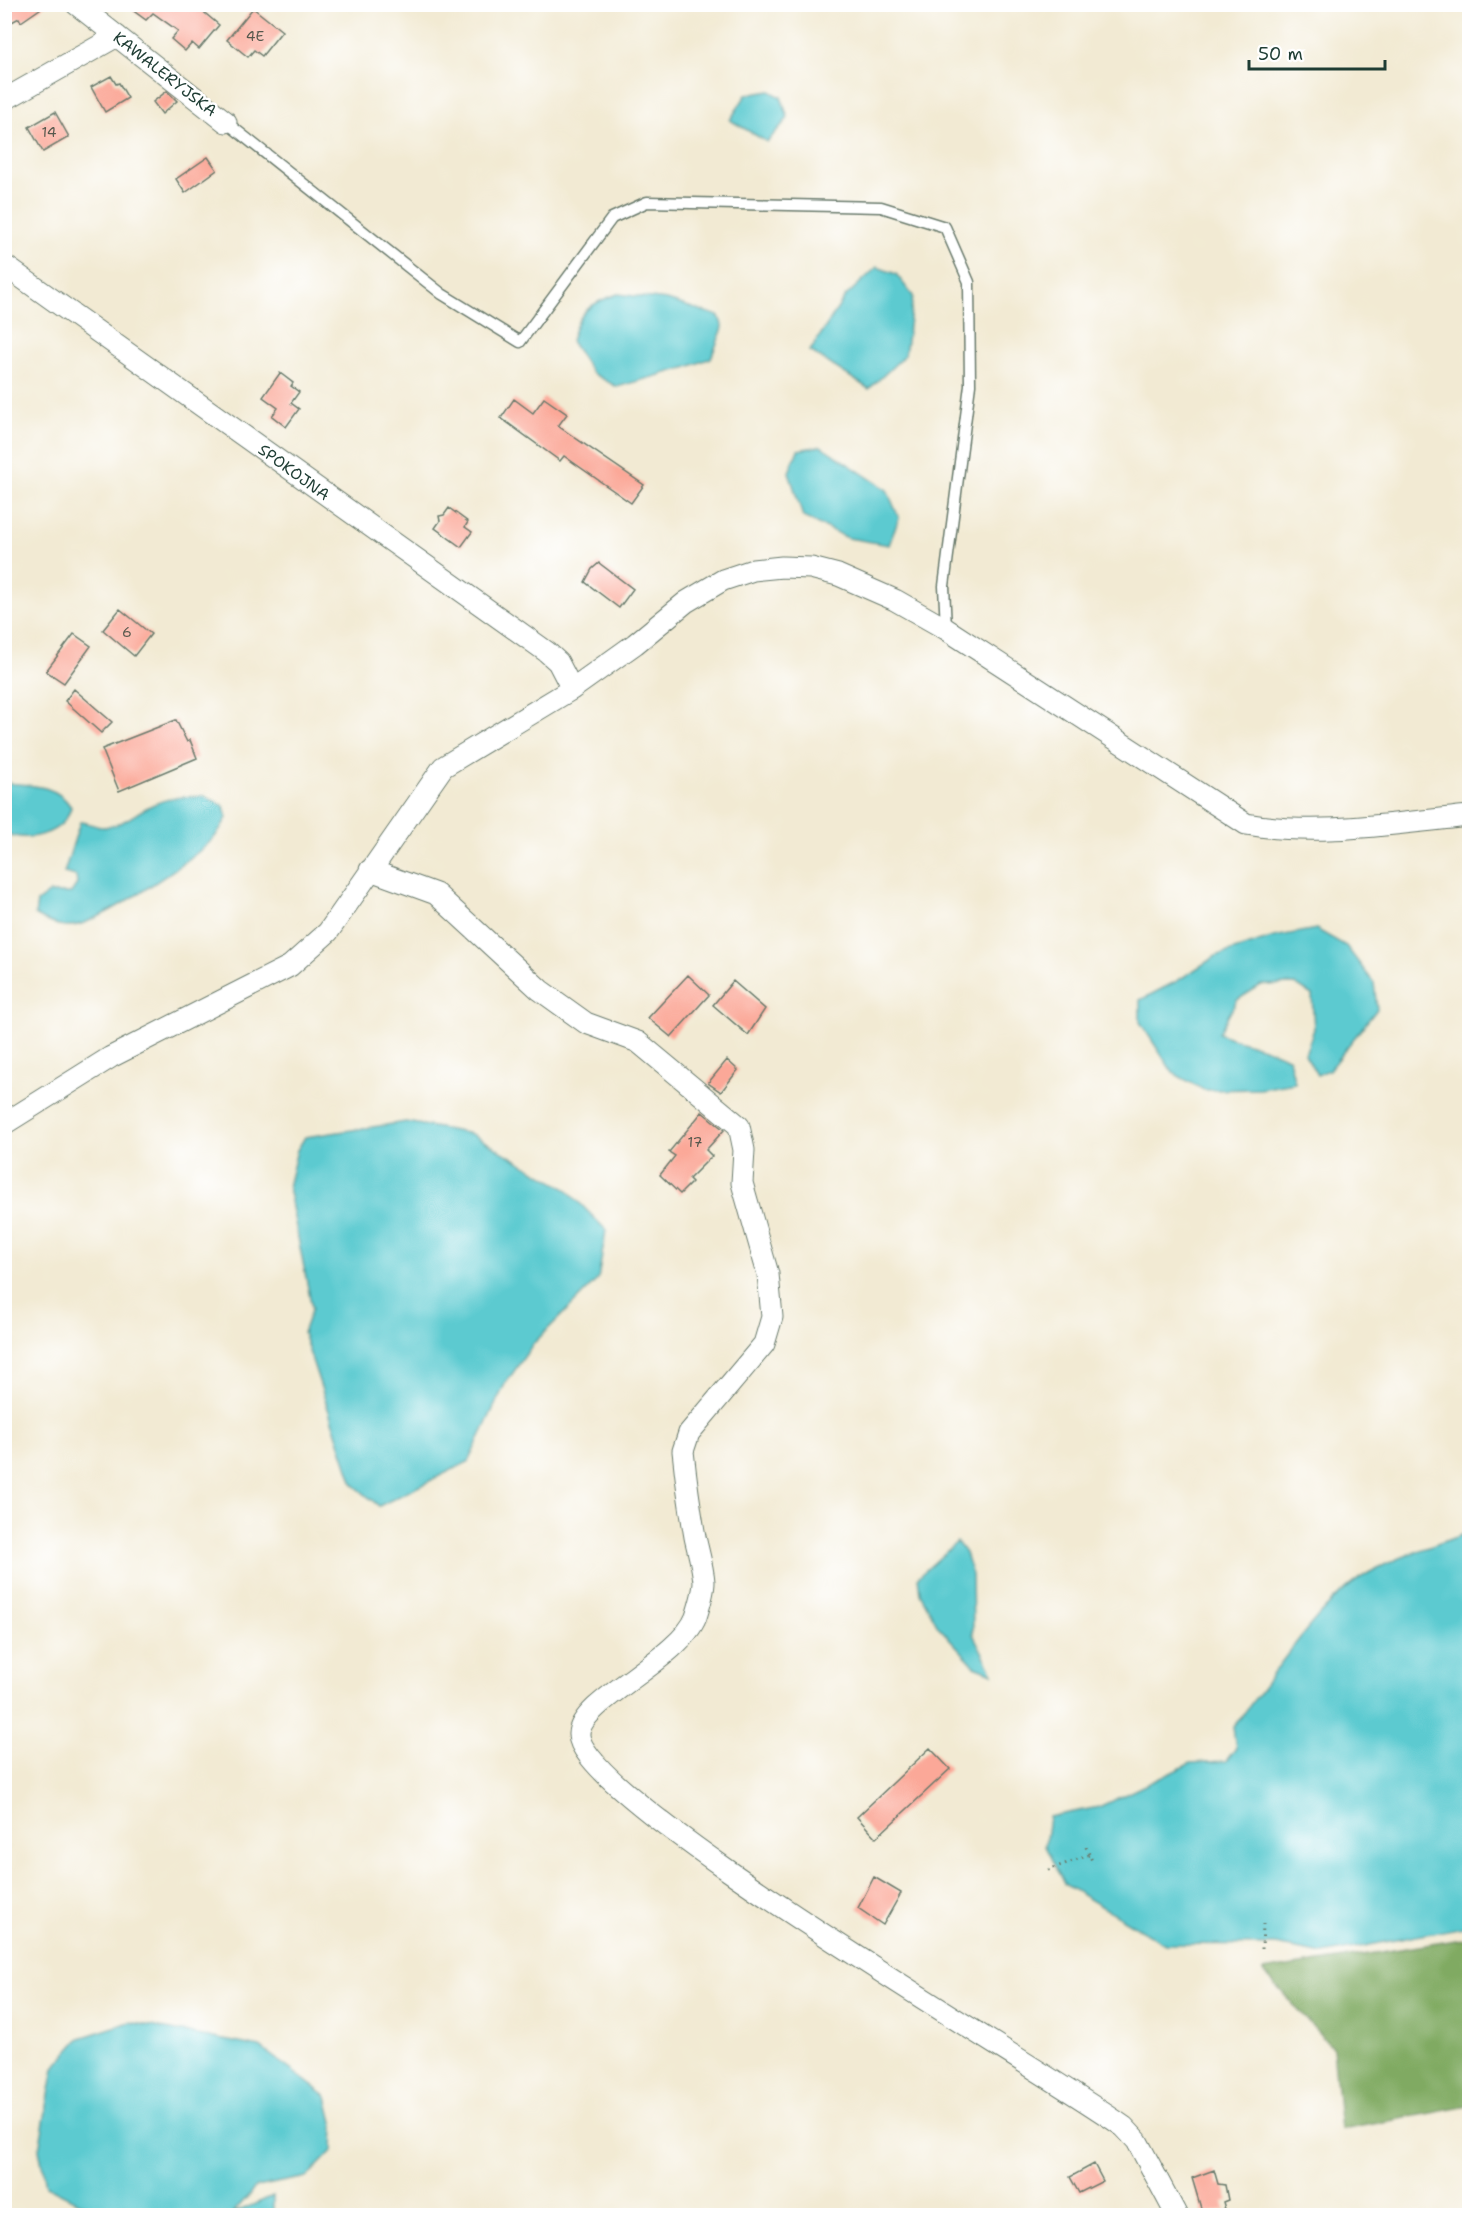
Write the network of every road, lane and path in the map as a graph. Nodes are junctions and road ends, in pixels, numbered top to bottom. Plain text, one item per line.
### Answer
1 (76, 4) edge
2 (117, 36) junction
3 (4, 100) edge
4 (226, 122) joint
5 (4, 265) edge
6 (946, 630) junction
7 (572, 689) junction
8 (1470, 816) edge
9 (370, 870) junction
10 (4, 1124) edge
11 (1086, 1847) dead end
12 (1089, 1855) junction
13 (1093, 1863) dead end
14 (1048, 1870) dead end
15 (1263, 1924) dead end
16 (1263, 1949) dead end
17 (1177, 2216) edge

1 - 2 street, KAWALERYJSKA
2 - 3 street
2 - 4 street, KAWALERYJSKA
4 - 6 lane
5 - 7 street, SPOKOJNA
6 - 7 street
6 - 8 street
7 - 9 street
9 - 10 street
9 - 17 street
11 - 12 path
12 - 13 path
12 - 14 path
15 - 16 path

